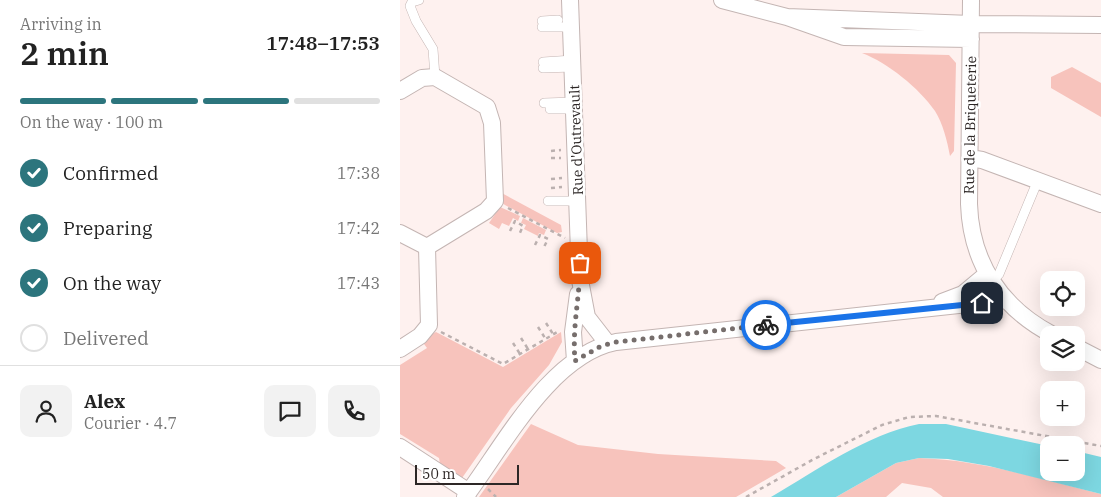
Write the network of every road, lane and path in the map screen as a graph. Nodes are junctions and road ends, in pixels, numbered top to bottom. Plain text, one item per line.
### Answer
1 (419, 0) edge
2 (570, 0) edge
3 (722, 0) edge
4 (971, 0) edge
5 (565, 24) junction
6 (1101, 25) edge
7 (971, 31) junction
8 (573, 64) junction
9 (543, 65) dead end
10 (435, 77) junction
11 (400, 91) edge
12 (547, 106) dead end
13 (574, 106) junction
14 (551, 150) dead end
15 (562, 150) dead end
16 (551, 158) dead end
17 (562, 158) dead end
18 (970, 158) junction
19 (563, 178) dead end
20 (551, 179) dead end
21 (1038, 180) junction
22 (563, 187) dead end
23 (552, 188) dead end
24 (578, 201) junction
25 (548, 202) dead end
26 (497, 203) junction
27 (1101, 204) edge
28 (522, 216) junction
29 (519, 223) junction
30 (548, 229) junction
31 (510, 231) dead end
32 (400, 232) edge
33 (518, 235) dead end
34 (544, 237) junction
35 (535, 244) dead end
36 (579, 246) junction
37 (427, 247) junction
38 (543, 249) dead end
39 (990, 278) junction
40 (580, 280) junction
41 (1006, 300) junction
42 (921, 308) junction
43 (546, 323) dead end
44 (429, 325) junction
45 (1040, 327) edge
46 (538, 328) dead end
47 (563, 330) dead end
48 (553, 334) junction
49 (521, 338) dead end
50 (545, 338) junction
51 (513, 343) dead end
52 (608, 344) junction
53 (400, 349) edge
54 (528, 349) junction
55 (1085, 352) edge
56 (520, 354) junction
57 (1101, 360) edge
58 (575, 361) junction
59 (1101, 446) edge
60 (401, 451) edge
61 (467, 494) edge
62 (746, 497) edge

1 - 10 lane
2 - 5 street, Rue d'Outrevault
3 - 7 street, Rue de la Briqueterie
4 - 7 street
5 - 5 lane
5 - 8 street, Rue d'Outrevault
6 - 7 street
7 - 18 street, Rue de la Briqueterie
8 - 9 lane
8 - 13 street, Rue d'Outrevault
10 - 11 street
10 - 26 street
12 - 13 lane
13 - 24 street, Rue d'Outrevault
14 - 15 path
16 - 17 path
18 - 21 street
18 - 39 street, Rue de la Briqueterie
19 - 20 path
21 - 27 street
21 - 39 lane
22 - 23 path
24 - 25 lane
24 - 36 street, Rue d'Outrevault
26 - 28 path
26 - 37 street
28 - 29 path
28 - 30 path
29 - 31 path
29 - 33 path
30 - 34 path
30 - 36 path
32 - 37 street
34 - 35 path
34 - 38 path
36 - 40 street, Rue d'Outrevault
37 - 44 street
39 - 41 street, Rue de la Briqueterie
39 - 42 street
40 - 52 street, Rue d'Outrevault
40 - 58 street, Rue d'Outrevault
41 - 42 street
41 - 45 street, Rue de la Briqueterie
42 - 52 street
43 - 48 path
44 - 53 street
44 - 56 path
46 - 50 path
47 - 48 path
48 - 50 path
49 - 54 path
50 - 54 path
51 - 56 path
52 - 58 street
54 - 56 path
55 - 57 street
58 - 61 street
59 - 62 path
60 - 61 street

